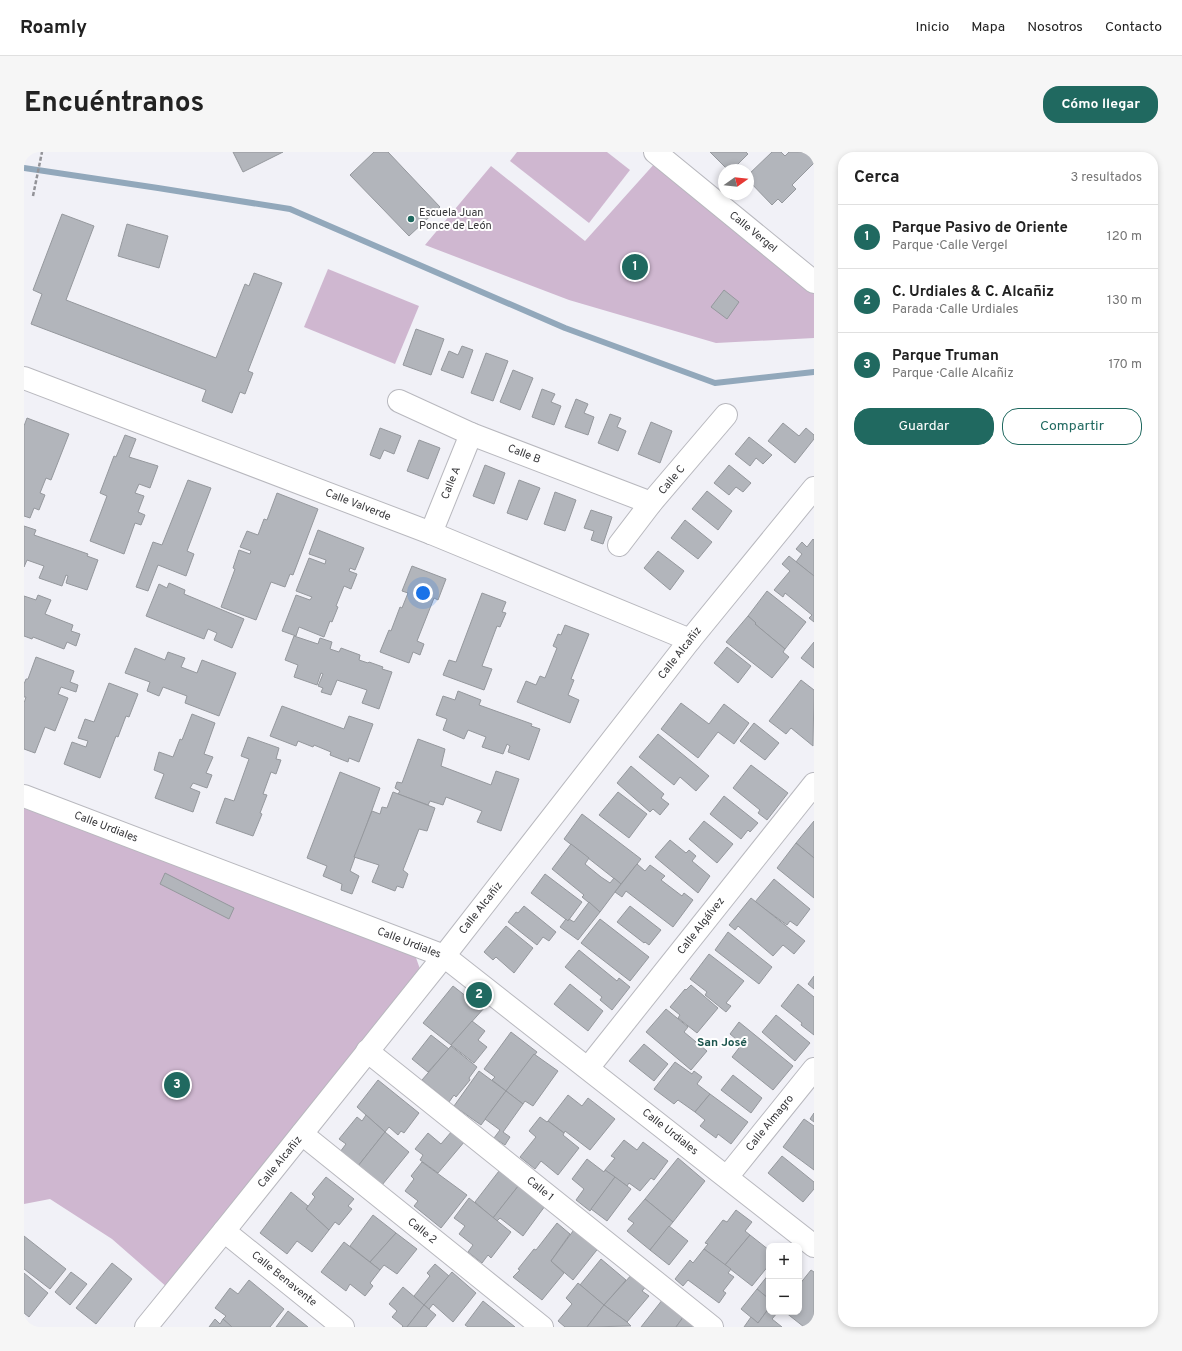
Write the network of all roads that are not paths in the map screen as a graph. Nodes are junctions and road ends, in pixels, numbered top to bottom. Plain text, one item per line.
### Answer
1 (656, 152) edge
2 (814, 282) edge
3 (24, 378) edge
4 (399, 401) dead end
5 (726, 415) dead end
6 (471, 434) junction
7 (814, 488) edge
8 (652, 503) junction
9 (431, 533) junction
10 (619, 545) dead end
11 (690, 640) junction
12 (814, 784) edge
13 (24, 796) edge
14 (444, 956) junction
15 (367, 1052) junction
16 (588, 1068) junction
17 (814, 1069) edge
18 (302, 1134) junction
19 (727, 1177) junction
20 (224, 1232) junction
21 (814, 1246) edge
22 (146, 1327) edge
23 (343, 1327) edge
24 (542, 1327) edge
25 (712, 1327) edge

1 - 2 street, Calle Vergel
3 - 9 street, Calle Valverde
4 - 6 street, Calle B
5 - 8 street, Calle C
6 - 8 street, Calle B
6 - 9 street, Calle A
7 - 11 street, Calle Alcañiz
8 - 10 street, Calle C
9 - 11 street, Calle Valverde
11 - 14 street, Calle Alcañiz
12 - 16 street, Calle Algálvez
13 - 14 street, Calle Urdiales
14 - 15 street, Calle Alcañiz
14 - 16 street, Calle Urdiales
15 - 18 street, Calle Alcañiz
15 - 25 street, Calle 1
16 - 19 street, Calle Urdiales
17 - 19 street, Calle Almagro
18 - 20 street, Calle Alcañiz
18 - 24 street, Calle 2
19 - 21 street, Calle Urdiales
20 - 22 street, Calle Alcañiz
20 - 23 street, Calle Benavente

